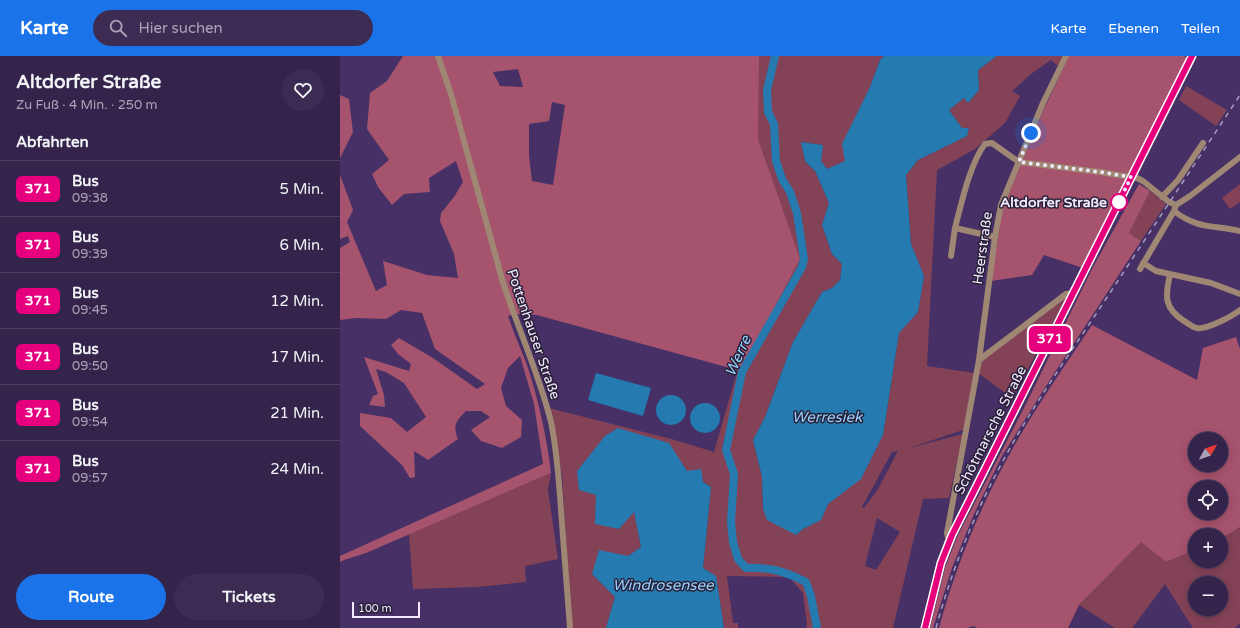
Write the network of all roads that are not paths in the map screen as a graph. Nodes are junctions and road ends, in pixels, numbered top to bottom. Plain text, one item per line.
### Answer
1 (438, 56) edge
2 (1066, 56) edge
3 (1192, 56) edge
4 (1203, 143) dead end
5 (1240, 157) edge
6 (1019, 162) junction
7 (1131, 177) junction
8 (1162, 196) junction
9 (1175, 208) junction
10 (955, 228) junction
11 (1240, 231) edge
12 (995, 237) junction
13 (951, 256) dead end
14 (1170, 274) junction
15 (1073, 293) junction
16 (1240, 294) edge
17 (1240, 310) edge
18 (979, 360) junction
19 (949, 541) junction
20 (570, 628) edge
21 (925, 628) edge

1 - 20 street, Pottenhauser Straße
2 - 6 street, Heerstraße
3 - 7 main road, Schötmarsche Straße
4 - 8 street
5 - 9 street
6 - 7 street
6 - 10 street
6 - 12 street, Heerstraße
7 - 8 street
7 - 15 main road, Schötmarsche Straße
8 - 9 street
9 - 11 street
9 - 14 street
10 - 12 street
10 - 13 street
12 - 18 street, Heerstraße
14 - 16 street
14 - 17 street
15 - 18 street
15 - 19 main road, Schötmarsche Straße
18 - 19 street, Heerstraße
19 - 21 main road, Schötmarsche Straße

